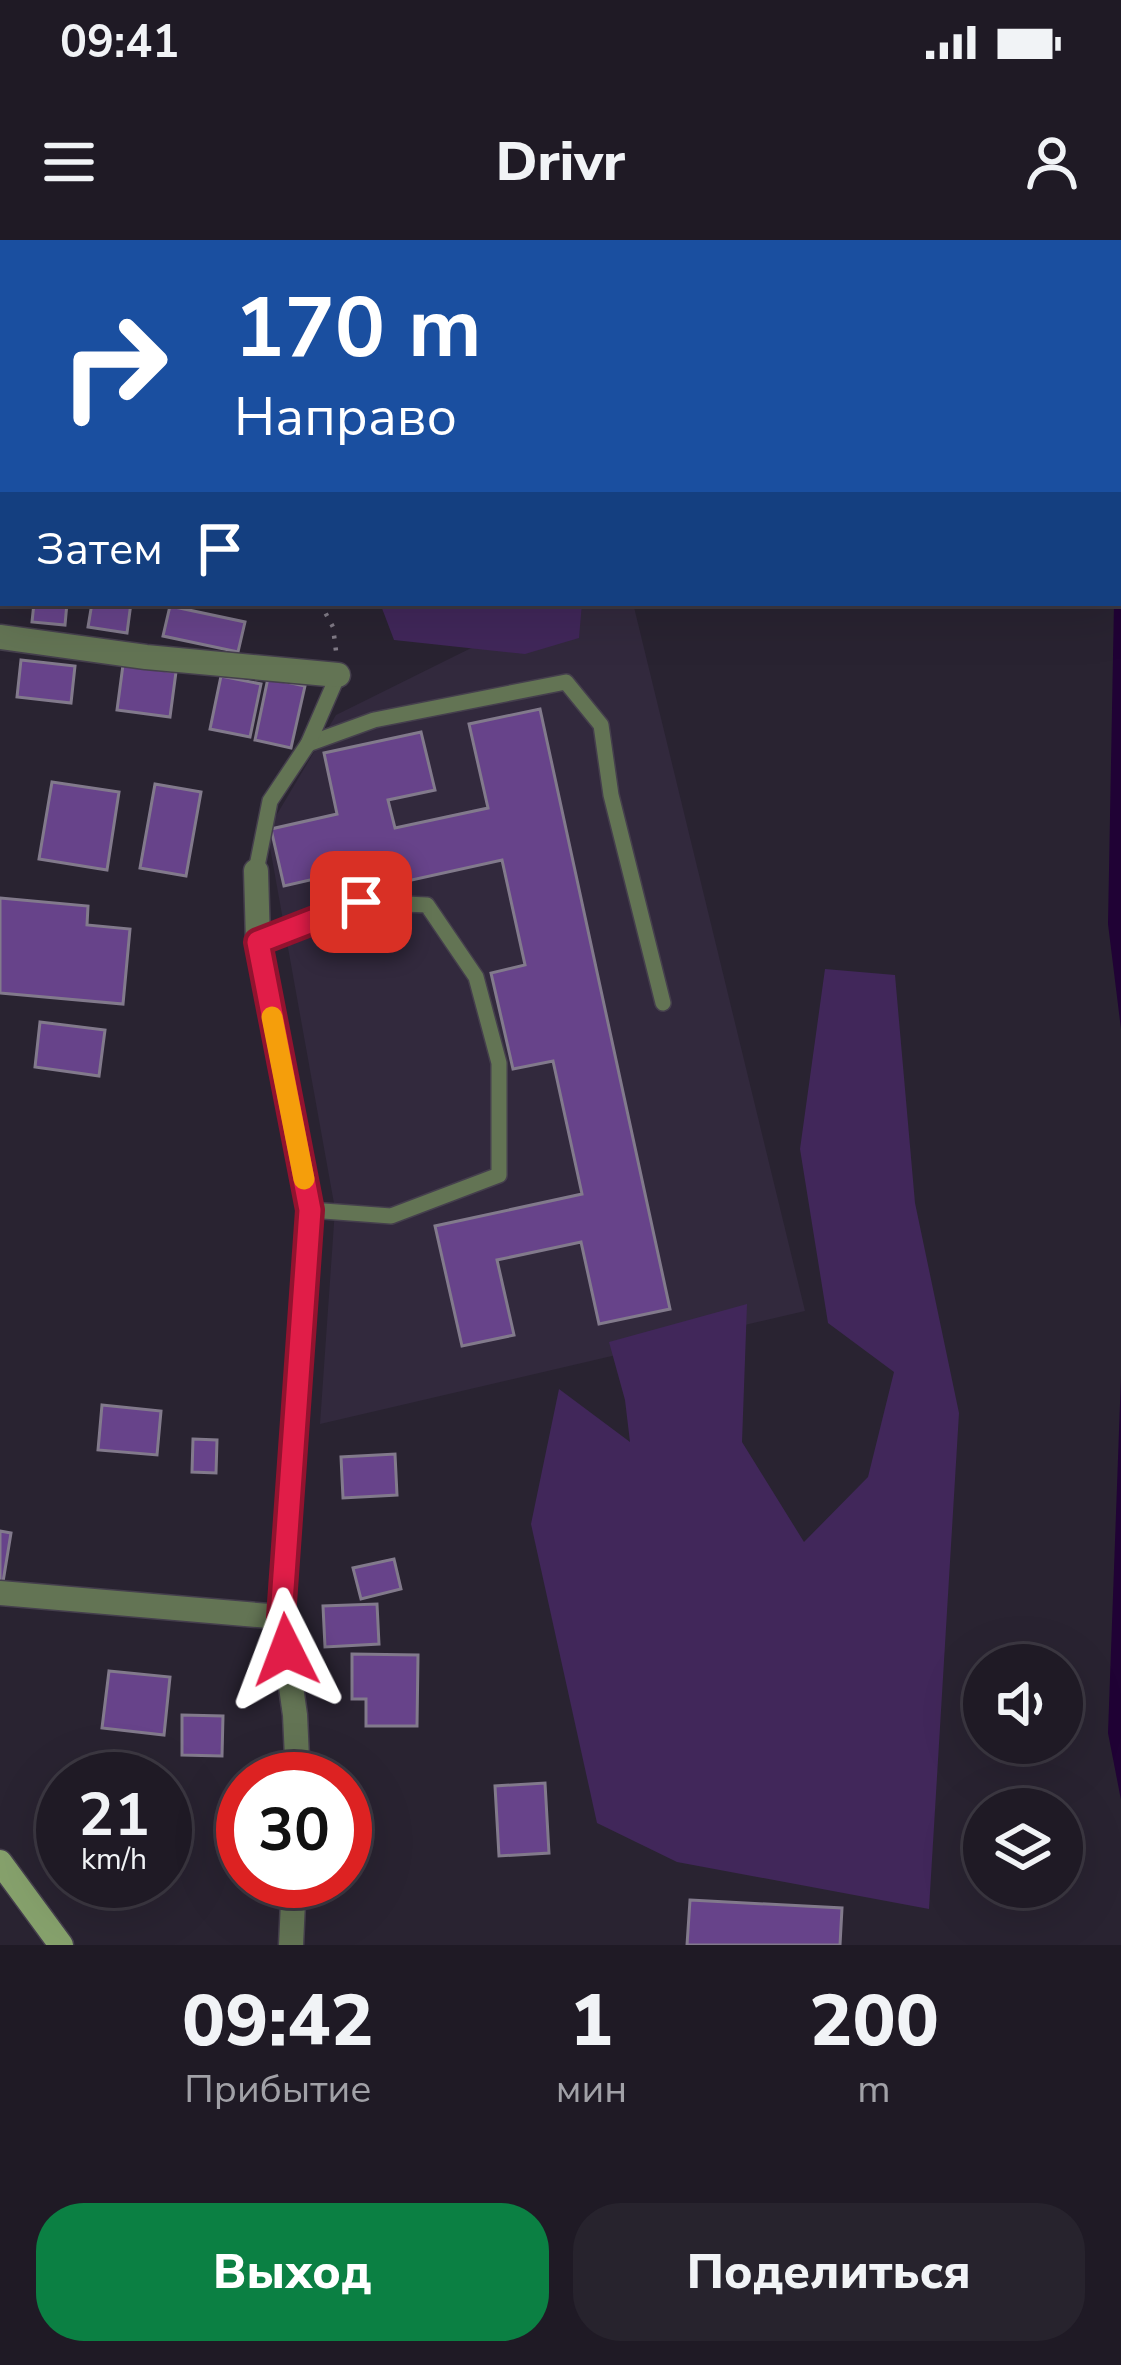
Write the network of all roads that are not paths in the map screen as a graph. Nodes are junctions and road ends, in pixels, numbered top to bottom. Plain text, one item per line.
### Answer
1 (0, 637) edge
2 (338, 675) joint
3 (308, 744) junction
4 (256, 871) joint
5 (258, 942) junction
6 (663, 1004) dead end
7 (310, 1210) junction
8 (0, 1594) edge
9 (281, 1617) junction
10 (297, 1752) edge
11 (0, 1862) edge
12 (293, 1908) edge
13 (61, 1945) edge
14 (291, 1945) edge

1 - 2 street
2 - 3 lane
3 - 4 lane
3 - 6 lane
4 - 5 street
5 - 7 street
5 - 7 lane
7 - 9 street
8 - 9 street
9 - 10 street
11 - 13 street
12 - 14 street

